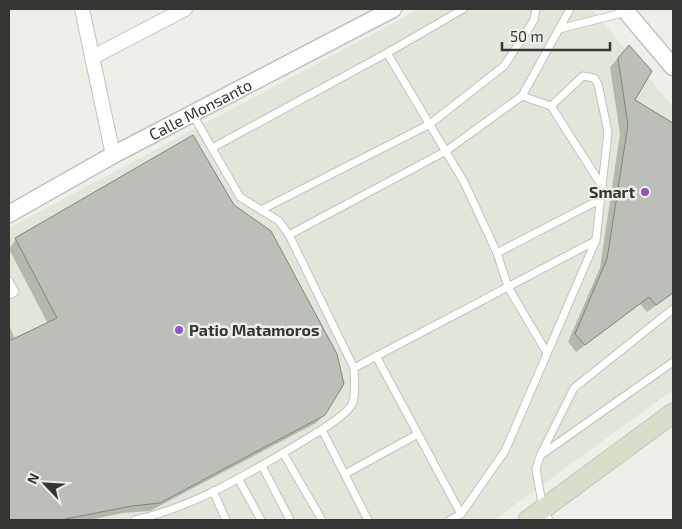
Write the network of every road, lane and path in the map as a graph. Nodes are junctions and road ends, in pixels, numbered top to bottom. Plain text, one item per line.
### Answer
1 (82, 9) edge
2 (185, 9) edge
3 (394, 9) edge
4 (463, 9) edge
5 (536, 9) edge
6 (570, 9) edge
7 (626, 10) edge
8 (559, 29) junction
9 (387, 53) junction
10 (93, 57) junction
11 (673, 67) edge
12 (522, 96) junction
13 (551, 106) junction
14 (193, 115) junction
15 (430, 124) junction
16 (212, 148) junction
17 (446, 151) junction
18 (114, 155) junction
19 (602, 186) junction
20 (601, 199) junction
21 (261, 210) junction
22 (9, 214) edge
23 (289, 235) junction
24 (596, 240) junction
25 (498, 252) junction
26 (9, 281) edge
27 (508, 287) junction
28 (9, 294) edge
29 (673, 309) edge
30 (547, 354) junction
31 (376, 356) junction
32 (673, 362) edge
33 (354, 368) junction
34 (673, 414) edge
35 (322, 430) junction
36 (418, 434) junction
37 (283, 453) junction
38 (540, 456) junction
39 (262, 466) junction
40 (345, 474) junction
41 (239, 480) junction
42 (213, 492) junction
43 (460, 514) junction
44 (540, 517) edge
45 (135, 520) edge
46 (226, 520) edge
47 (261, 520) edge
48 (290, 520) edge
49 (322, 520) edge
50 (368, 520) edge
51 (450, 520) edge

1 - 10 street
2 - 10 street
3 - 14 street, Calle Monsanto
4 - 9 lane
5 - 15 lane
6 - 8 lane
7 - 8 lane
7 - 11 street
8 - 12 lane
9 - 15 lane
9 - 16 lane
10 - 18 street
12 - 13 lane
12 - 17 lane
13 - 19 lane
13 - 19 lane
14 - 16 lane
14 - 18 street, Calle Monsanto
15 - 17 lane
15 - 21 lane
16 - 21 lane
17 - 23 lane
17 - 25 lane
18 - 22 street, Calle Monsanto
19 - 20 lane
20 - 24 lane
20 - 25 lane
21 - 23 lane
23 - 33 lane
24 - 27 lane
24 - 30 lane
25 - 27 lane
26 - 28 lane
27 - 30 lane
27 - 31 lane
29 - 38 lane
30 - 43 lane
31 - 33 lane
31 - 36 lane
32 - 38 lane
33 - 35 lane
34 - 44 main road
35 - 37 lane
35 - 40 lane
36 - 40 lane
36 - 43 lane
37 - 39 lane
37 - 49 lane
38 - 44 lane
39 - 41 lane
39 - 48 lane
40 - 50 lane
41 - 42 lane
41 - 47 lane
42 - 45 lane
42 - 46 lane
43 - 51 lane

